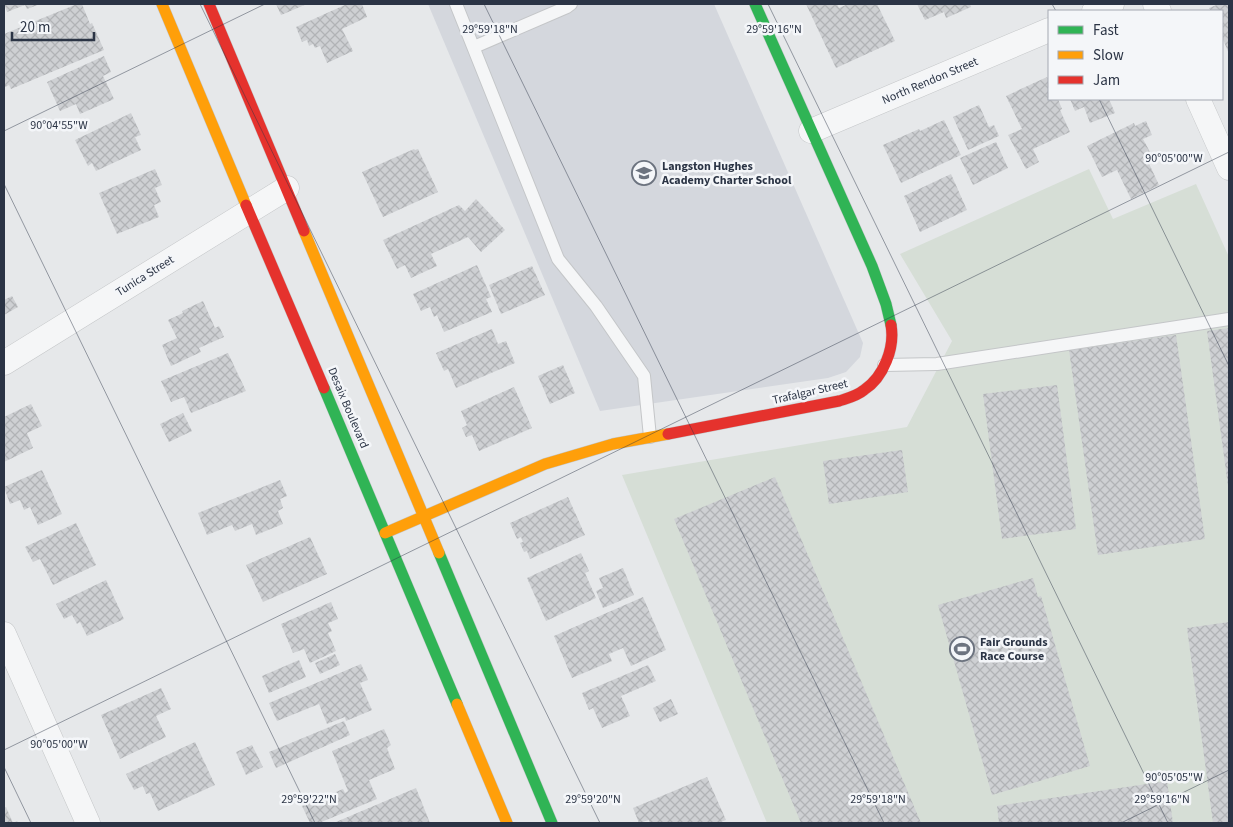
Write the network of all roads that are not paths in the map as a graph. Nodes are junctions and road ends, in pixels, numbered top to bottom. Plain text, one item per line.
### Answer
1 (162, 4) edge
2 (209, 4) edge
3 (456, 4) edge
4 (571, 4) edge
5 (755, 4) edge
6 (1112, 4) edge
7 (1097, 10) edge
8 (1048, 30) edge
9 (474, 47) junction
10 (1198, 100) edge
11 (811, 131) junction
12 (1229, 168) edge
13 (287, 188) junction
14 (250, 211) junction
15 (1229, 319) edge
16 (4, 363) edge
17 (884, 365) junction
18 (650, 437) junction
19 (424, 517) junction
20 (385, 533) junction
21 (4, 634) edge
22 (88, 823) edge
23 (507, 823) edge
24 (552, 823) edge

1 - 14 street, Desaix Boulevard
2 - 13 street
3 - 9 lane
4 - 9 lane
5 - 11 street, Trafalgar Street
6 - 7 street
8 - 11 street, North Rendon Street
9 - 18 lane
10 - 12 street
11 - 17 street, Trafalgar Street
13 - 14 street, Tunica Street
13 - 19 street
14 - 16 street, Tunica Street
14 - 20 street, Desaix Boulevard
15 - 17 lane
17 - 18 street, Trafalgar Street
18 - 19 street, Trafalgar Street
19 - 20 street, Trafalgar Street
19 - 24 street
20 - 23 street, Desaix Boulevard
21 - 22 street

